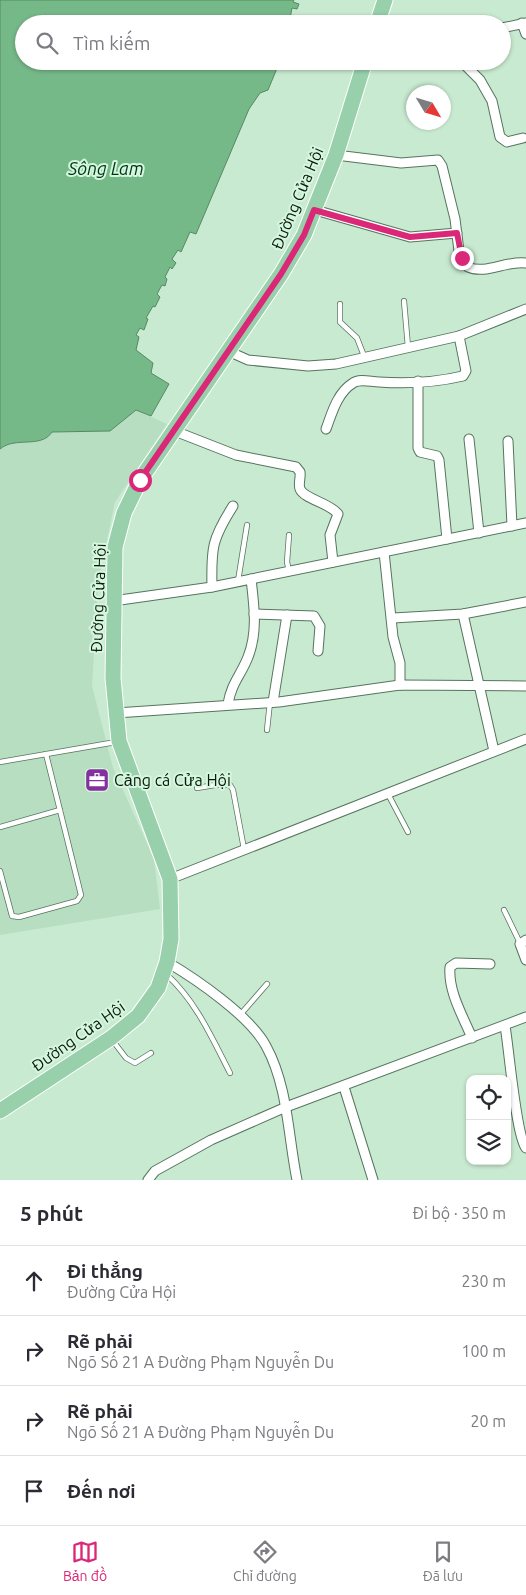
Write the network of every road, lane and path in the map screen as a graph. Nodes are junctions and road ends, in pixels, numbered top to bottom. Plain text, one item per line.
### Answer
1 (385, 0) edge
2 (380, 15) edge
3 (524, 23) edge
4 (511, 26) edge
5 (526, 34) edge
6 (362, 70) edge
7 (470, 70) edge
8 (523, 138) dead end
9 (336, 155) junction
10 (314, 210) junction
11 (457, 233) junction
12 (526, 263) edge
13 (404, 301) dead end
14 (340, 304) dead end
15 (525, 312) edge
16 (459, 336) junction
17 (408, 347) junction
18 (228, 351) junction
19 (364, 356) junction
20 (418, 381) junction
21 (175, 427) junction
22 (326, 429) dead end
23 (469, 439) dead end
24 (508, 441) dead end
25 (233, 506) dead end
26 (526, 523) edge
27 (247, 524) dead end
28 (512, 526) junction
29 (479, 533) junction
30 (289, 535) dead end
31 (447, 539) junction
32 (384, 552) junction
33 (333, 562) junction
34 (289, 571) junction
35 (251, 579) junction
36 (238, 581) junction
37 (212, 587) junction
38 (113, 601) junction
39 (526, 602) edge
40 (254, 614) junction
41 (464, 614) junction
42 (287, 615) junction
43 (393, 618) junction
44 (318, 651) dead end
45 (400, 685) junction
46 (479, 686) junction
47 (526, 686) edge
48 (272, 702) junction
49 (228, 704) junction
50 (116, 713) junction
51 (266, 730) dead end
52 (526, 739) edge
53 (119, 741) junction
54 (494, 751) junction
55 (46, 754) junction
56 (0, 762) edge
57 (197, 788) dead end
58 (388, 794) junction
59 (60, 810) junction
60 (0, 827) edge
61 (408, 832) dead end
62 (244, 850) junction
63 (0, 871) edge
64 (170, 885) junction
65 (504, 910) dead end
66 (523, 941) edge
67 (526, 960) edge
68 (490, 964) dead end
69 (165, 967) junction
70 (267, 984) dead end
71 (239, 1016) junction
72 (526, 1017) edge
73 (505, 1026) junction
74 (111, 1038) junction
75 (472, 1038) junction
76 (151, 1053) dead end
77 (230, 1073) dead end
78 (344, 1087) junction
79 (286, 1106) junction
80 (0, 1111) edge
81 (526, 1148) edge
82 (148, 1180) edge
83 (297, 1180) edge
84 (373, 1180) edge

1 - 2 main road
3 - 4 street
3 - 5 street
6 - 9 main road, Đường Cửa Hội
7 - 8 street
9 - 10 main road, Đường Cửa Hội
9 - 11 street
10 - 11 street
10 - 18 main road, Đường Cửa Hội
11 - 12 street
13 - 17 lane
14 - 19 lane
15 - 16 street
16 - 17 street
16 - 20 street
17 - 19 street
18 - 19 street
18 - 21 main road, Đường Cửa Hội
20 - 22 street
20 - 31 street
21 - 33 street
21 - 38 main road, Đường Cửa Hội
23 - 29 street
24 - 28 street
25 - 37 street
26 - 28 street
27 - 36 lane
28 - 29 street
29 - 31 street
30 - 34 lane
31 - 32 street
32 - 33 street
32 - 43 street
33 - 34 street
34 - 35 street
35 - 36 street
35 - 40 street
36 - 37 street
37 - 38 street
38 - 50 main road, Đường Cửa Hội
39 - 41 street
40 - 42 street
40 - 49 street
41 - 43 street
41 - 46 street
42 - 44 street
42 - 48 street
43 - 45 street
45 - 46 street
45 - 48 street
46 - 47 street
46 - 54 street
48 - 49 street
48 - 51 lane
49 - 50 street
50 - 53 main road, Đường Cửa Hội
52 - 54 street
53 - 55 lane
53 - 64 main road, Đường Cửa Hội
54 - 58 street
55 - 56 lane
55 - 59 lane
57 - 62 lane
58 - 61 lane
58 - 62 street
59 - 60 lane
59 - 63 lane
62 - 64 street
64 - 69 main road, Đường Cửa Hội
65 - 66 lane
66 - 67 street
68 - 75 street
69 - 71 street
69 - 74 main road, Đường Cửa Hội
69 - 77 lane
70 - 71 lane
71 - 79 street
72 - 73 street
73 - 75 street
73 - 81 street
74 - 76 lane
74 - 80 main road, Đường Cửa Hội
75 - 78 street
78 - 79 street
78 - 84 street
79 - 82 street
79 - 83 street

